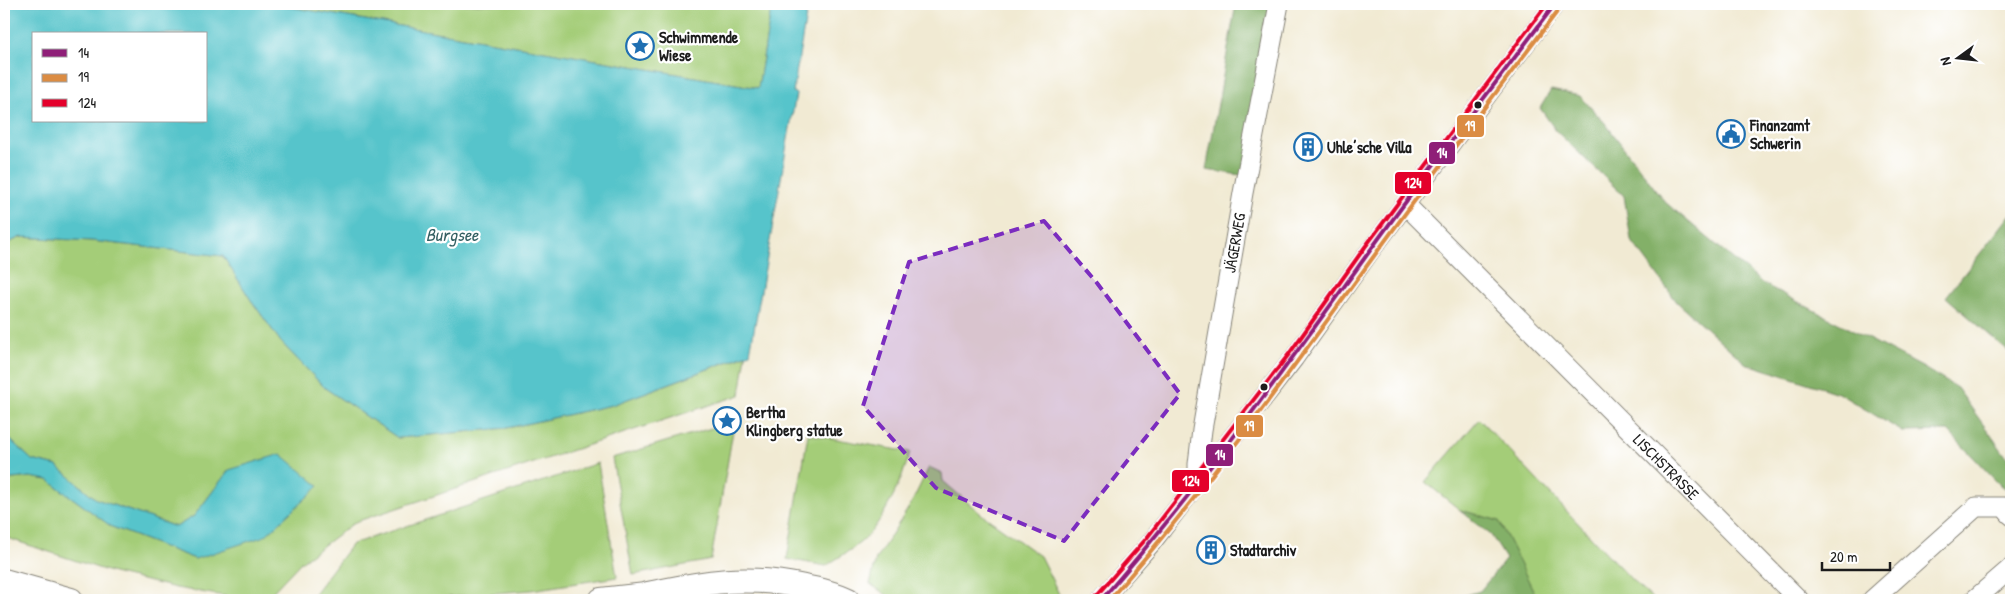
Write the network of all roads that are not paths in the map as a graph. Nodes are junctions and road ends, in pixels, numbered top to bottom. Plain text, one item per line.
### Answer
1 (1279, 4) edge
2 (1555, 4) edge
3 (1406, 205) junction
4 (1198, 484) junction
5 (2011, 515) edge
6 (2011, 568) edge
7 (10, 589) edge
8 (648, 594) junction
9 (71, 600) edge
10 (601, 600) edge
11 (792, 600) edge
12 (848, 600) edge
13 (1101, 600) edge
14 (1799, 600) edge
15 (1872, 600) edge
16 (1974, 600) edge

1 - 4 street, JÄGERWEG
2 - 3 street
3 - 4 street
3 - 14 street, LISCHSTRASSE
4 - 13 street
5 - 15 street
6 - 16 street
7 - 9 street
8 - 10 street
8 - 11 street
8 - 12 street

